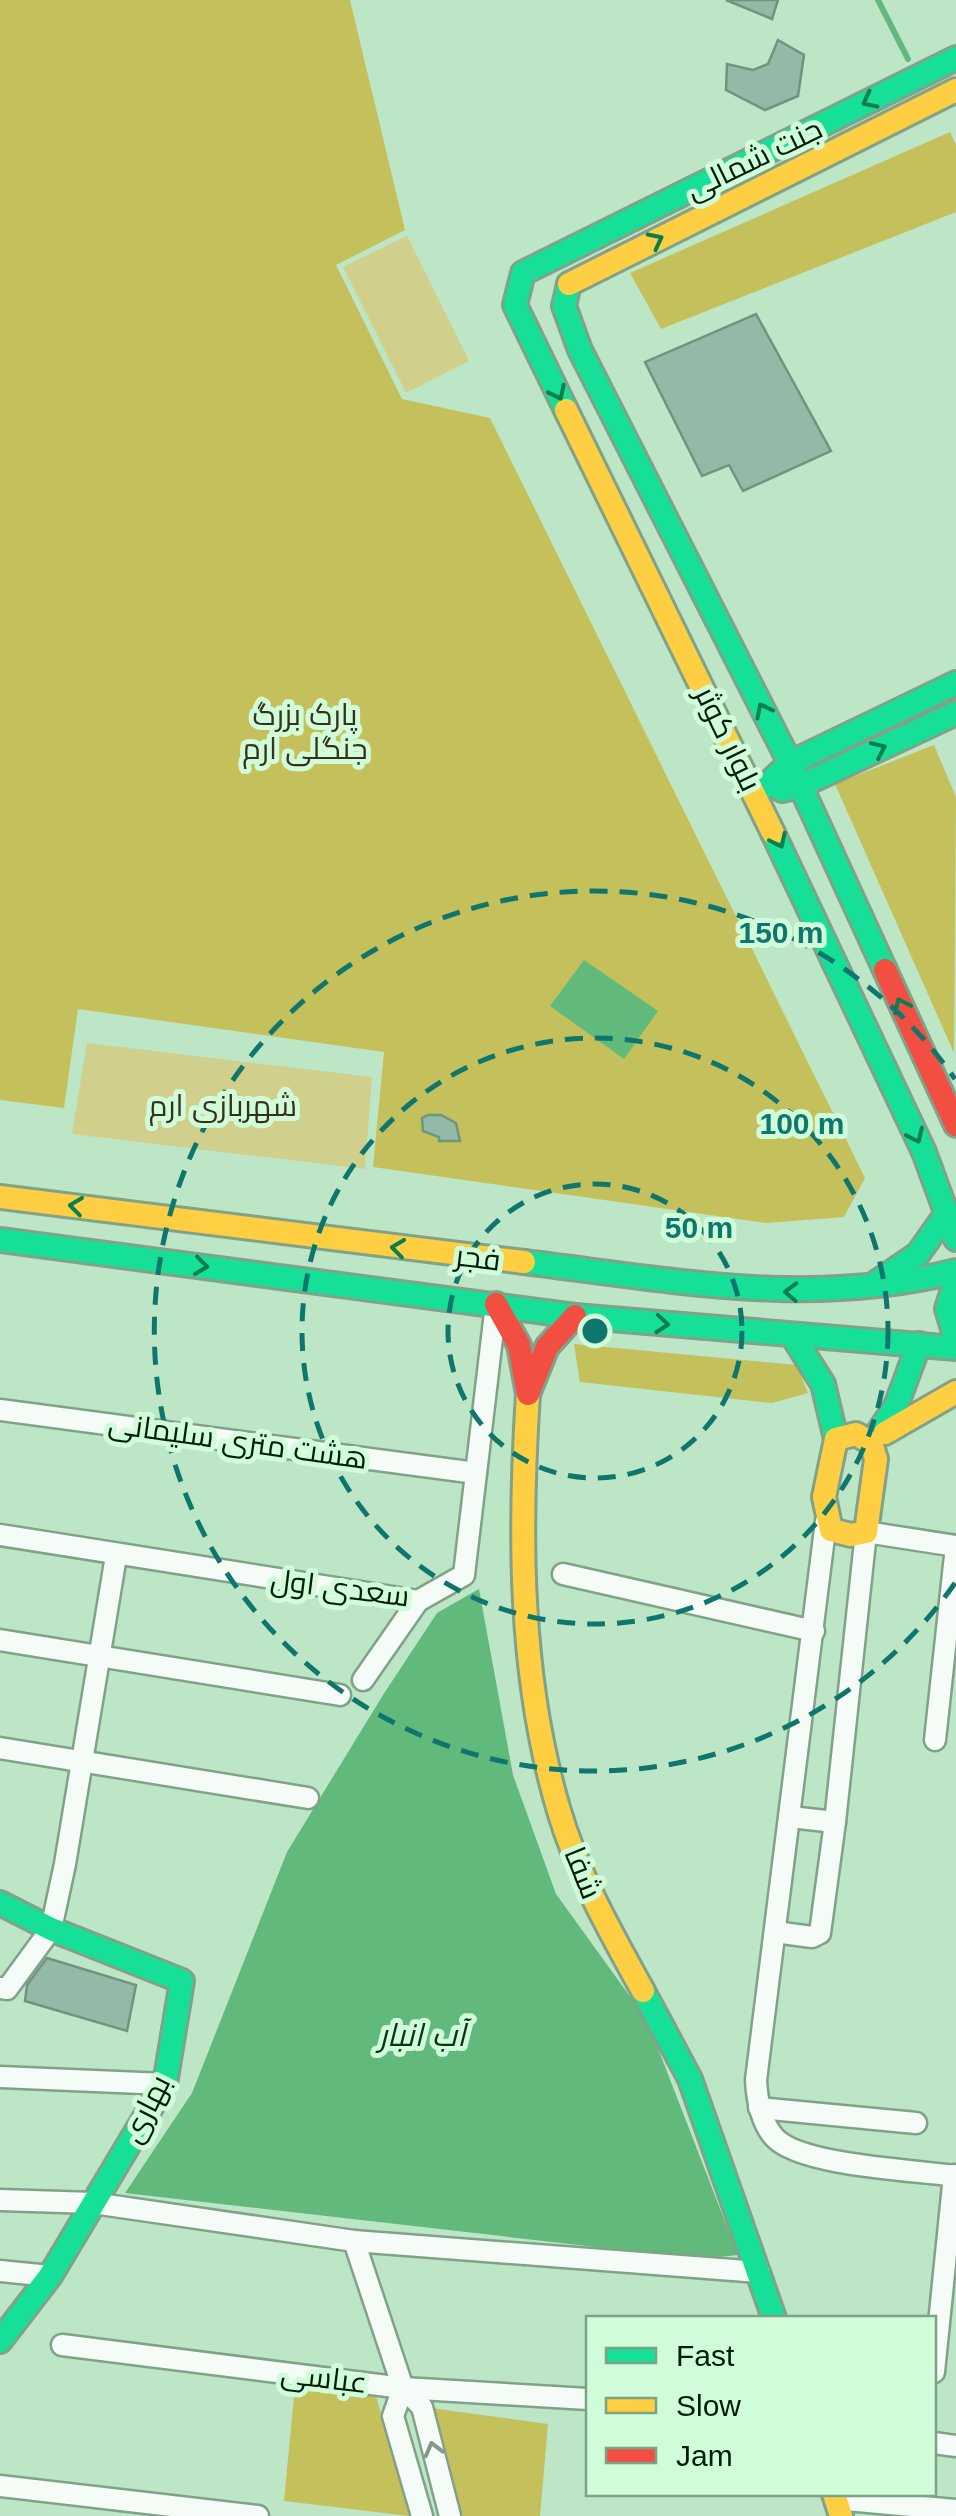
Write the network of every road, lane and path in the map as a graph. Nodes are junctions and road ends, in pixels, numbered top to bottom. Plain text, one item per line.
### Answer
1 (956, 58) edge
2 (955, 92) edge
3 (552, 258) junction
4 (570, 284) junction
5 (956, 683) edge
6 (953, 721) edge
7 (790, 763) junction
8 (800, 786) junction
9 (756, 795) junction
10 (950, 1088) edge
11 (956, 1125) edge
12 (0, 1197) edge
13 (946, 1213) junction
14 (956, 1239) edge
15 (0, 1240) edge
16 (956, 1272) edge
17 (956, 1280) edge
18 (857, 1292) junction
19 (496, 1304) junction
20 (576, 1316) junction
21 (792, 1335) junction
22 (956, 1339) edge
23 (919, 1344) junction
24 (956, 1348) edge
25 (956, 1392) edge
26 (528, 1394) junction
27 (0, 1410) edge
28 (836, 1440) junction
29 (871, 1443) junction
30 (476, 1473) junction
31 (826, 1521) junction
32 (866, 1532) junction
33 (0, 1535) edge
34 (956, 1546) edge
35 (116, 1556) junction
36 (563, 1574) dead end
37 (418, 1601) junction
38 (814, 1630) junction
39 (0, 1640) edge
40 (101, 1657) junction
41 (363, 1680) dead end
42 (340, 1695) dead end
43 (935, 1740) dead end
44 (0, 1748) edge
45 (82, 1761) junction
46 (308, 1798) dead end
47 (790, 1817) junction
48 (835, 1822) junction
49 (0, 1904) edge
50 (50, 1929) junction
51 (775, 1932) junction
52 (0, 1988) edge
53 (0, 2076) edge
54 (165, 2084) junction
55 (759, 2108) junction
56 (916, 2123) dead end
57 (955, 2176) edge
58 (0, 2200) edge
59 (94, 2204) junction
60 (354, 2241) junction
61 (0, 2271) edge
62 (759, 2272) junction
63 (50, 2276) junction
64 (773, 2316) edge
65 (0, 2341) edge
66 (62, 2345) dead end
67 (936, 2353) edge
68 (403, 2388) junction
69 (586, 2399) edge
70 (0, 2486) edge
71 (837, 2503) edge
72 (956, 2510) edge
73 (258, 2516) edge
74 (422, 2516) edge
75 (450, 2516) edge

1 -> 3 main road, جنت شمالی
4 -> 2 main road, جنت شمالی
3 - 4 main road
3 -> 9 main road, بلوار کوثر
7 -> 4 main road, بلوار کوثر
5 - 7 main road
8 -> 6 main road
7 - 8 main road, بلوار کوثر
7 - 9 main road
8 - 9 main road
10 -> 8 main road, بلوار کوثر
9 -> 13 main road, بلوار کوثر
10 - 11 main road, بلوار کوثر
18 -> 12 main road, فجر
13 - 14 main road, بلوار کوثر
13 - 18 main road
15 -> 19 main road, فجر
16 - 18 main road, فجر
17 - 22 main road
19 - 20 main road, فجر
19 - 26 main road
19 - 30 street, سعدی اول
20 -> 21 main road, فجر
20 - 26 main road
21 - 23 main road, فجر
21 - 28 main road
23 - 24 main road, فجر
23 - 29 main road
25 - 29 main road
26 - 62 main road, شفا
27 - 30 street, هشت متری سلیمانی
28 - 29 main road
28 - 31 main road
29 - 32 main road
30 - 37 street, سعدی اول
31 - 32 main road
31 - 38 street
32 - 34 street
32 - 48 street
33 - 35 street, سعدی اول
34 - 43 street
35 - 37 street, سعدی اول
35 - 40 street
36 - 38 street
37 - 41 street
38 - 47 street
39 - 40 street
40 - 42 street
40 - 45 street
44 - 45 street
45 - 46 street
45 - 50 street
47 - 48 street
47 - 51 street
48 - 51 street
49 - 50 main road
50 - 52 street
50 - 54 main road, بهاری
51 - 55 street
53 - 54 street
54 - 59 main road, بهاری
55 - 56 street
55 - 57 street
57 - 67 street
58 - 59 street
59 - 60 street
59 - 63 main road, بهاری
60 - 62 street
60 - 68 street
61 - 63 street
62 - 64 main road, شفا
63 - 65 main road, بهاری
66 - 68 street, عباسی
68 - 69 street, عباسی
68 - 74 street
75 -> 68 street
70 - 73 street
71 - 72 street

